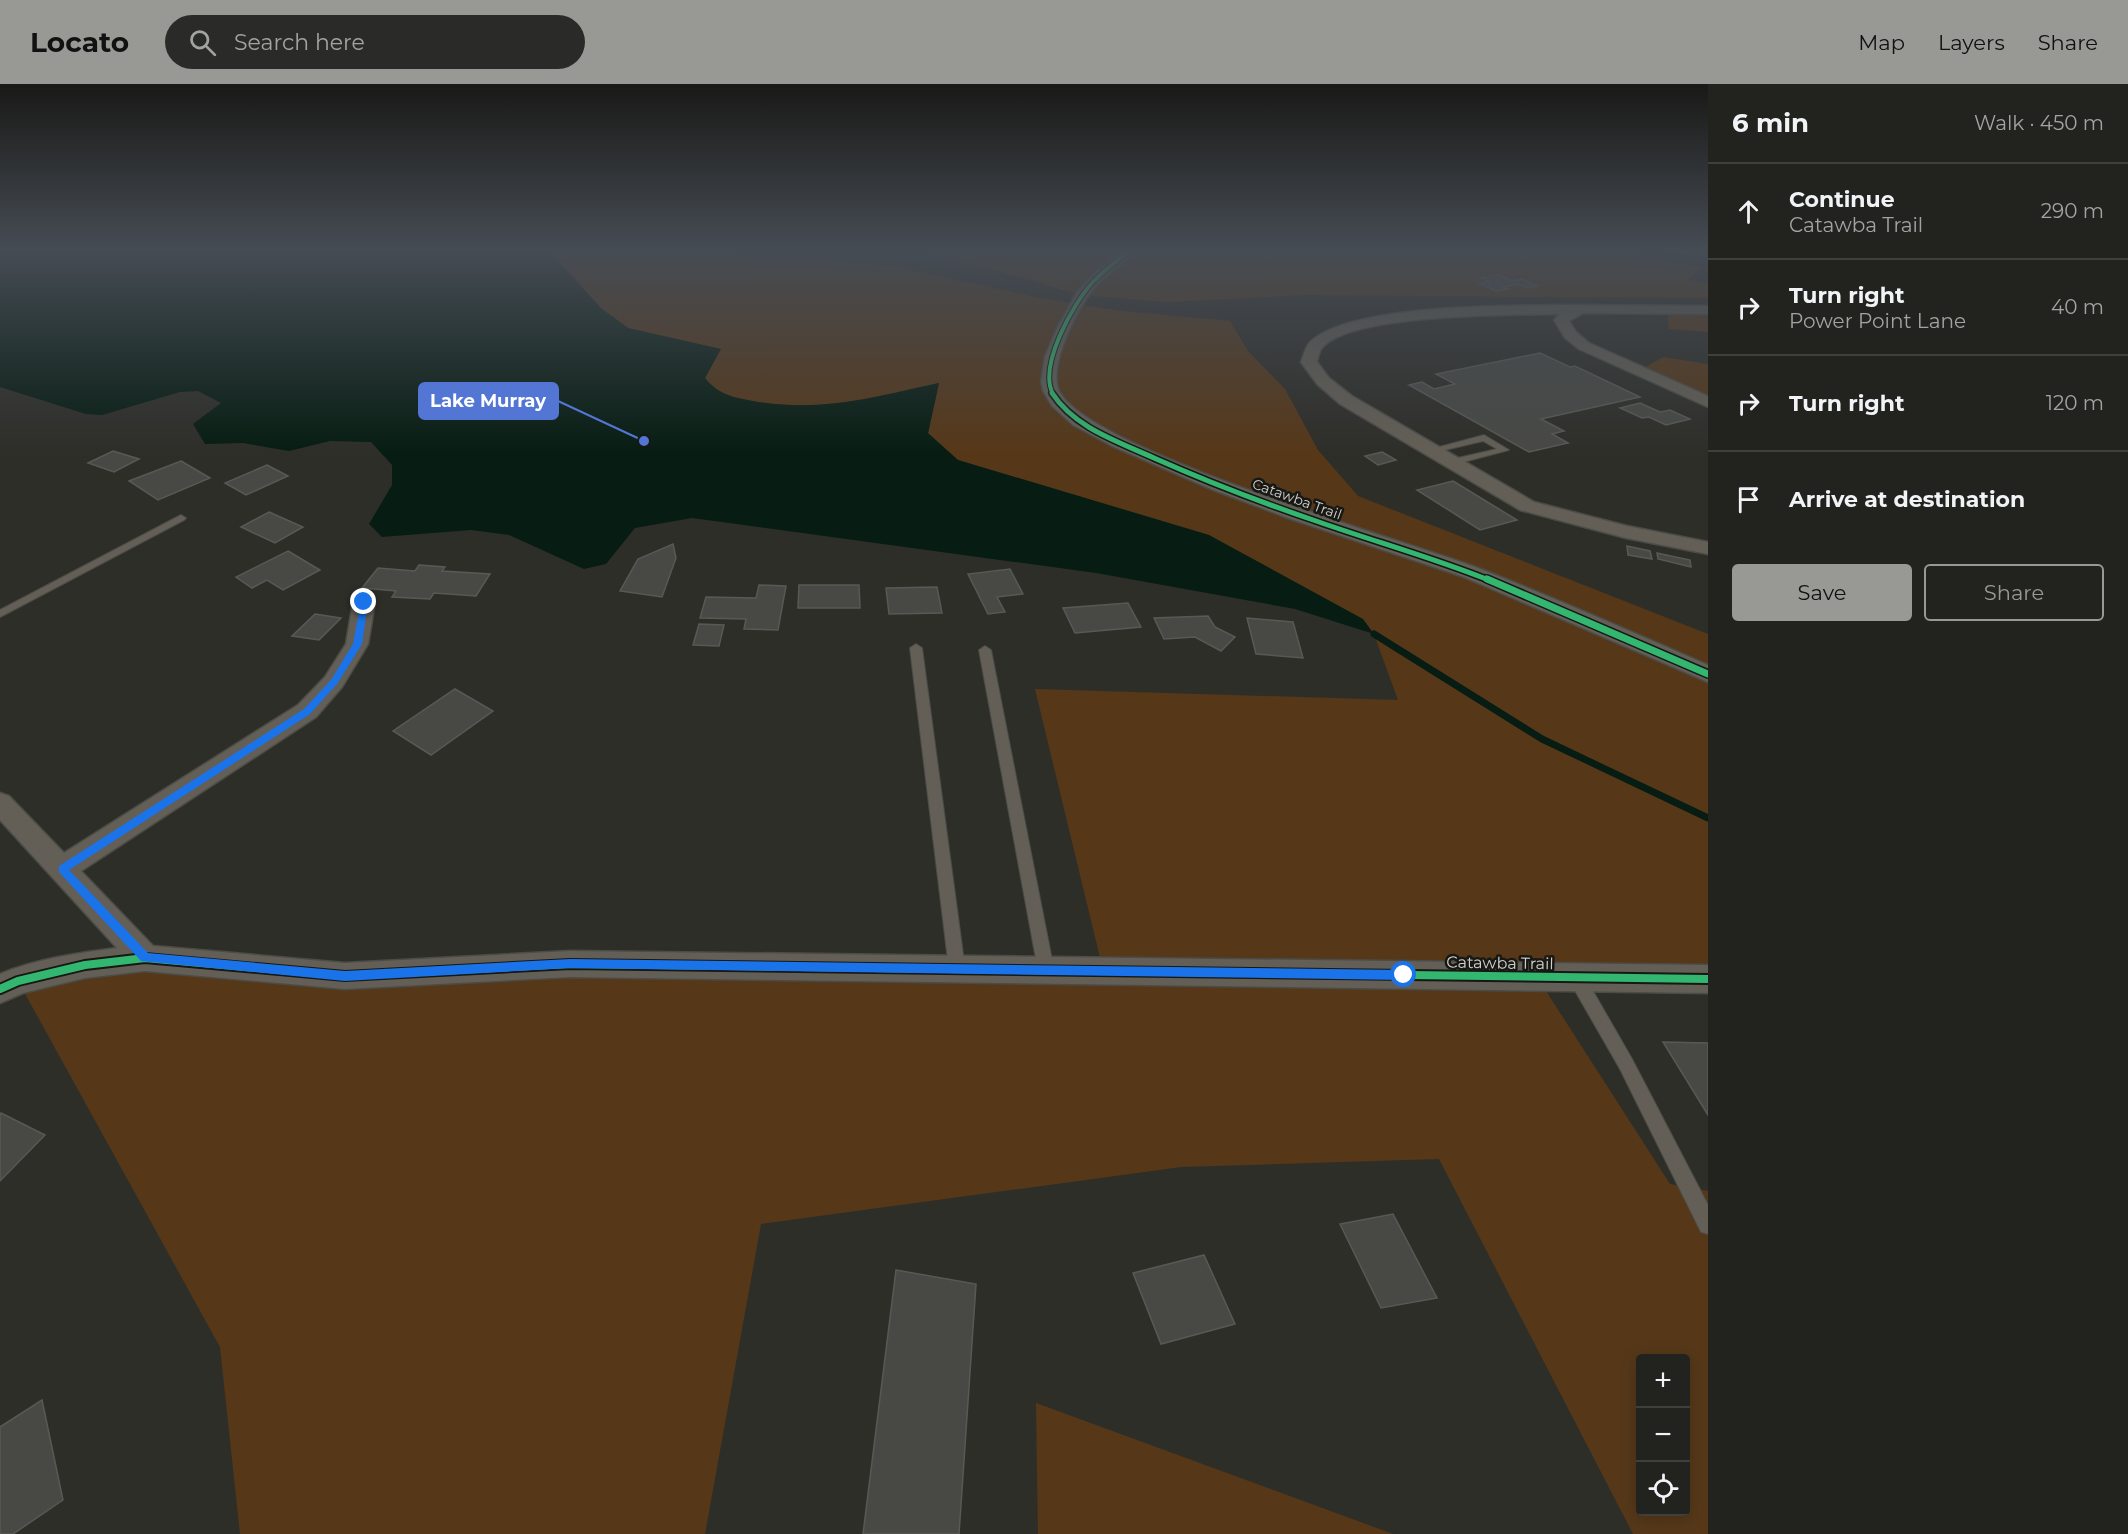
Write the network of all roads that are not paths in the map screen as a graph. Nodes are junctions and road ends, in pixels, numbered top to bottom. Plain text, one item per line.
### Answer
1 (1072, 317) edge
2 (1407, 317) edge
3 (1565, 317) edge
4 (1708, 402) edge
5 (1432, 450) junction
6 (1452, 462) junction
7 (181, 518) dead end
8 (1708, 548) edge
9 (364, 602) dead end
10 (0, 614) edge
11 (916, 648) dead end
12 (985, 650) dead end
13 (1708, 674) edge
14 (0, 803) edge
15 (62, 869) junction
16 (145, 958) junction
17 (957, 969) junction
18 (1046, 970) junction
19 (1576, 977) junction
20 (1708, 979) edge
21 (0, 989) edge
22 (1708, 1225) edge

1 - 13 street, Catawba Trail
2 - 5 street
3 - 4 street
5 - 6 street
5 - 6 lane
6 - 8 street
7 - 10 lane
9 - 15 street
11 - 17 lane
12 - 18 lane
14 - 15 street
15 - 16 street
16 - 17 street, Catawba Trail
16 - 21 street, Catawba Trail
17 - 18 street, Catawba Trail
18 - 19 street, Catawba Trail
19 - 20 street, Catawba Trail
19 - 22 lane

